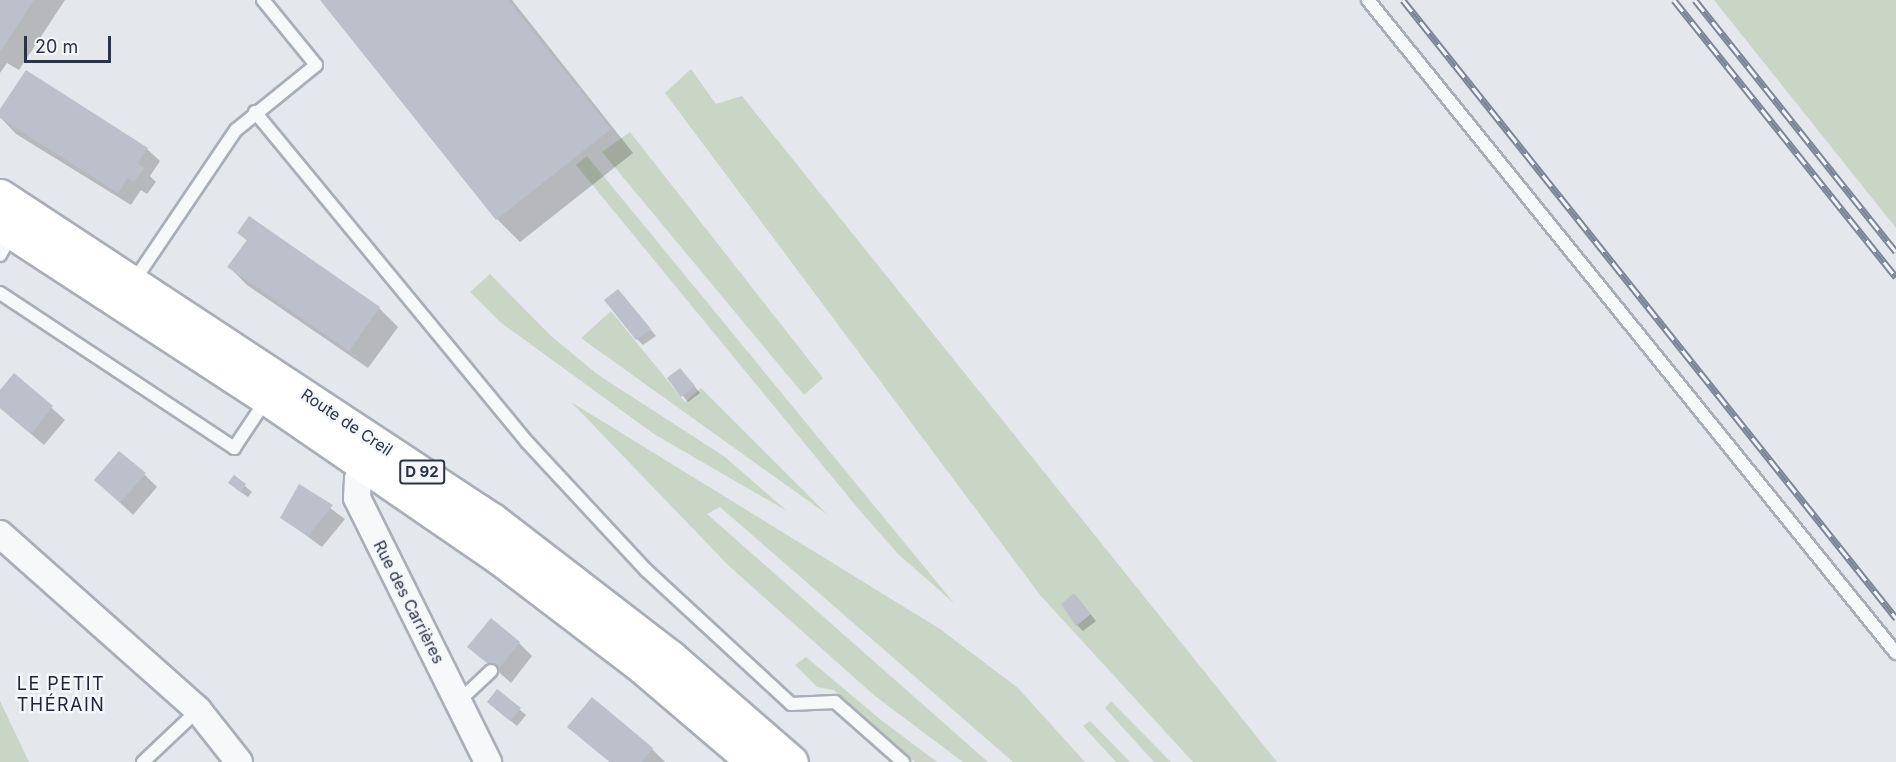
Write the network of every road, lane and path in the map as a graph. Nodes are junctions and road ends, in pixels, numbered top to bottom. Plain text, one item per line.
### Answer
1 (263, 0) edge
2 (1368, 0) edge
3 (255, 112) junction
4 (9, 217) edge
5 (127, 292) junction
6 (0, 293) edge
7 (273, 387) junction
8 (372, 454) junction
9 (0, 534) edge
10 (1896, 653) edge
11 (491, 671) dead end
12 (459, 701) junction
13 (198, 710) junction
14 (143, 762) edge
15 (239, 762) edge
16 (488, 762) edge
17 (754, 762) edge
18 (791, 762) edge
19 (903, 762) edge

1 - 3 lane
2 - 10 lane
3 - 5 lane
3 - 19 lane
4 - 5 main road, Route de Creil / D 92
5 - 7 main road, Route de Creil / D 92
6 - 7 lane
7 - 8 main road, Route de Creil / D 92
8 - 12 street, Rue des Carrières
8 - 17 main road, Route de Creil / D 92
8 - 18 main road, Route de Creil / D 92
9 - 13 street
11 - 12 lane
12 - 16 street, Rue des Carrières
13 - 14 lane
13 - 15 street

